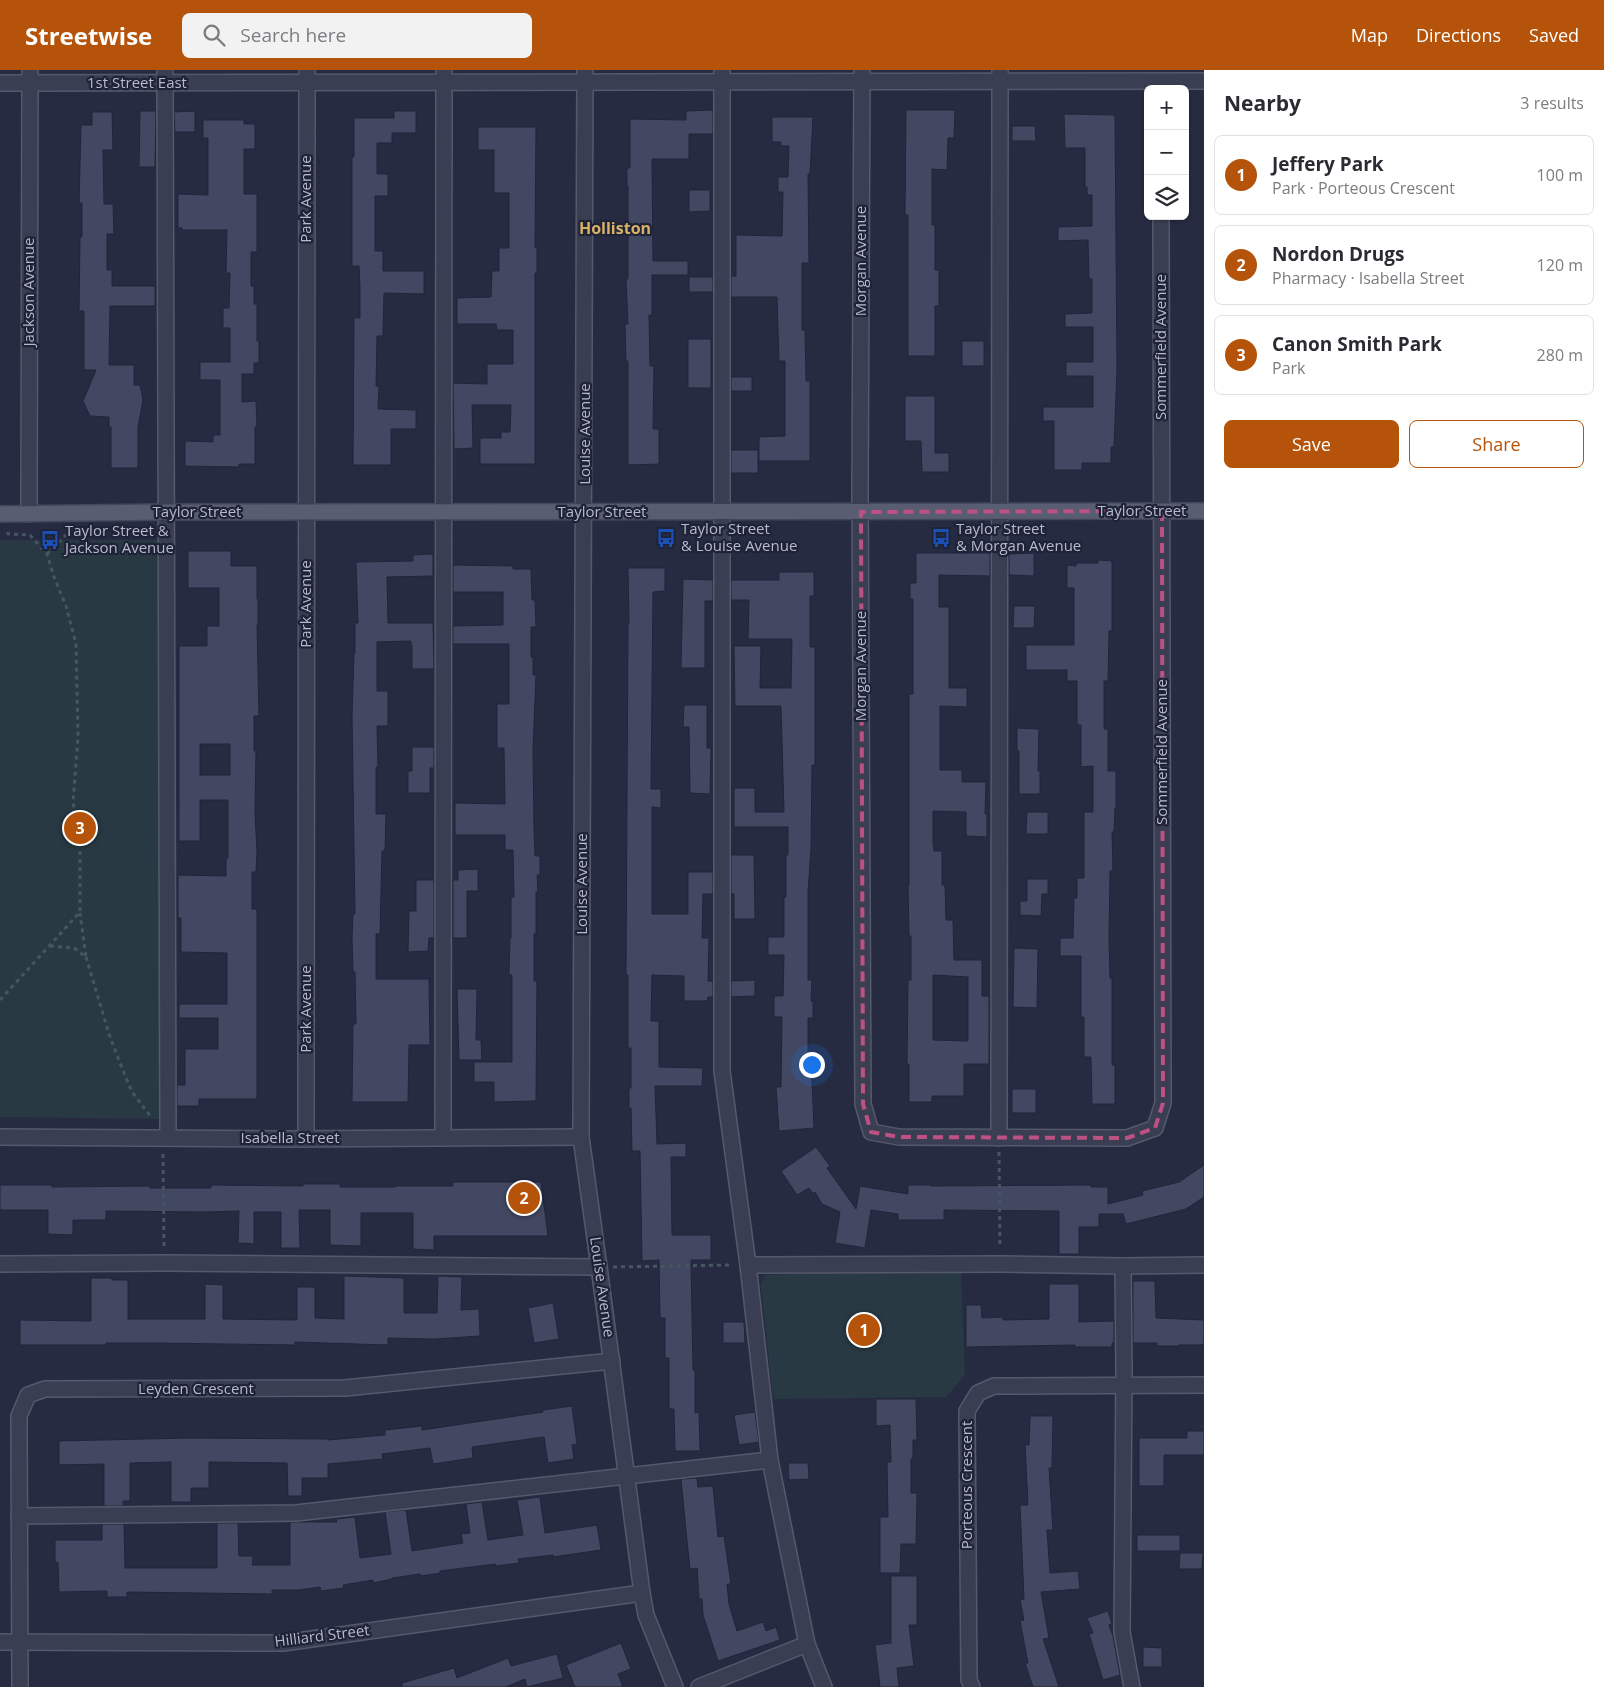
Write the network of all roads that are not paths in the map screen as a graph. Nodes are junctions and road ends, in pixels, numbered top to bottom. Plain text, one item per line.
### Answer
1 (307, 76) edge
2 (444, 76) edge
3 (585, 76) edge
4 (722, 76) edge
5 (862, 76) edge
6 (1000, 76) edge
7 (30, 77) edge
8 (165, 77) edge
9 (1161, 80) edge
10 (1204, 81) edge
11 (0, 83) edge
12 (1161, 220) edge
13 (1162, 511) junction
14 (1204, 511) edge
15 (166, 512) junction
16 (306, 512) junction
17 (444, 512) junction
18 (584, 512) junction
19 (722, 512) junction
20 (861, 512) junction
21 (1000, 512) junction
22 (4, 514) edge
23 (29, 514) junction
24 (0, 1137) edge
25 (443, 1137) junction
26 (580, 1137) junction
27 (168, 1138) junction
28 (999, 1138) junction
29 (306, 1139) junction
30 (0, 1264) edge
31 (748, 1265) junction
32 (1204, 1265) edge
33 (1123, 1266) junction
34 (599, 1267) junction
35 (612, 1361) junction
36 (1124, 1384) junction
37 (1204, 1385) edge
38 (770, 1460) junction
39 (626, 1476) junction
40 (19, 1516) junction
41 (642, 1593) junction
42 (0, 1642) edge
43 (20, 1642) junction
44 (807, 1644) junction
45 (20, 1687) edge
46 (675, 1687) edge
47 (698, 1687) edge
48 (824, 1687) edge
49 (972, 1687) edge
50 (1132, 1687) edge

1 - 2 street, 1st Street East
1 - 8 street, 1st Street East
1 - 16 street, Park Avenue
2 - 3 street, 1st Street East
2 - 17 street
3 - 4 street, 1st Street East
3 - 18 street, Louise Avenue
4 - 5 street, 1st Street East
4 - 19 street
5 - 6 street, 1st Street East
5 - 20 street, Morgan Avenue
6 - 9 street, 1st Street East
6 - 21 street
7 - 8 street, 1st Street East
7 - 11 street, 1st Street East
7 - 23 street, Jackson Avenue
8 - 15 street
9 - 10 street, 1st Street East
12 - 13 street, Sommerfield Avenue
13 - 14 main road, Taylor Street
13 - 21 main road, Taylor Street
13 - 28 street, Sommerfield Avenue
15 - 16 main road, Taylor Street
15 - 23 main road, Taylor Street
15 - 27 street
16 - 17 main road, Taylor Street
16 - 29 street, Park Avenue
17 - 18 main road, Taylor Street
17 - 25 street
18 - 19 main road, Taylor Street
18 - 26 street, Louise Avenue
19 - 20 main road, Taylor Street
19 - 31 street
20 - 21 main road, Taylor Street
20 - 28 street, Morgan Avenue
21 - 28 street
22 - 23 main road, Taylor Street
24 - 27 street, Isabella Street
25 - 26 street, Isabella Street
25 - 29 street, Isabella Street
26 - 34 street, Louise Avenue
27 - 29 street, Isabella Street
30 - 34 street
31 - 33 street
31 - 38 street
32 - 33 street
33 - 36 street
34 - 35 street, Louise Avenue
35 - 39 street, Louise Avenue
35 - 40 street, Leyden Crescent
36 - 37 street, Porteous Crescent
36 - 49 street, Porteous Crescent
36 - 50 street
38 - 39 street
38 - 44 street
39 - 40 street
39 - 41 street, Louise Avenue
40 - 43 street, Leyden Crescent
41 - 43 street, Hilliard Street
41 - 46 street, Louise Avenue
42 - 43 street, Hilliard Street
43 - 45 street, Leyden Crescent
44 - 47 street
44 - 48 street

